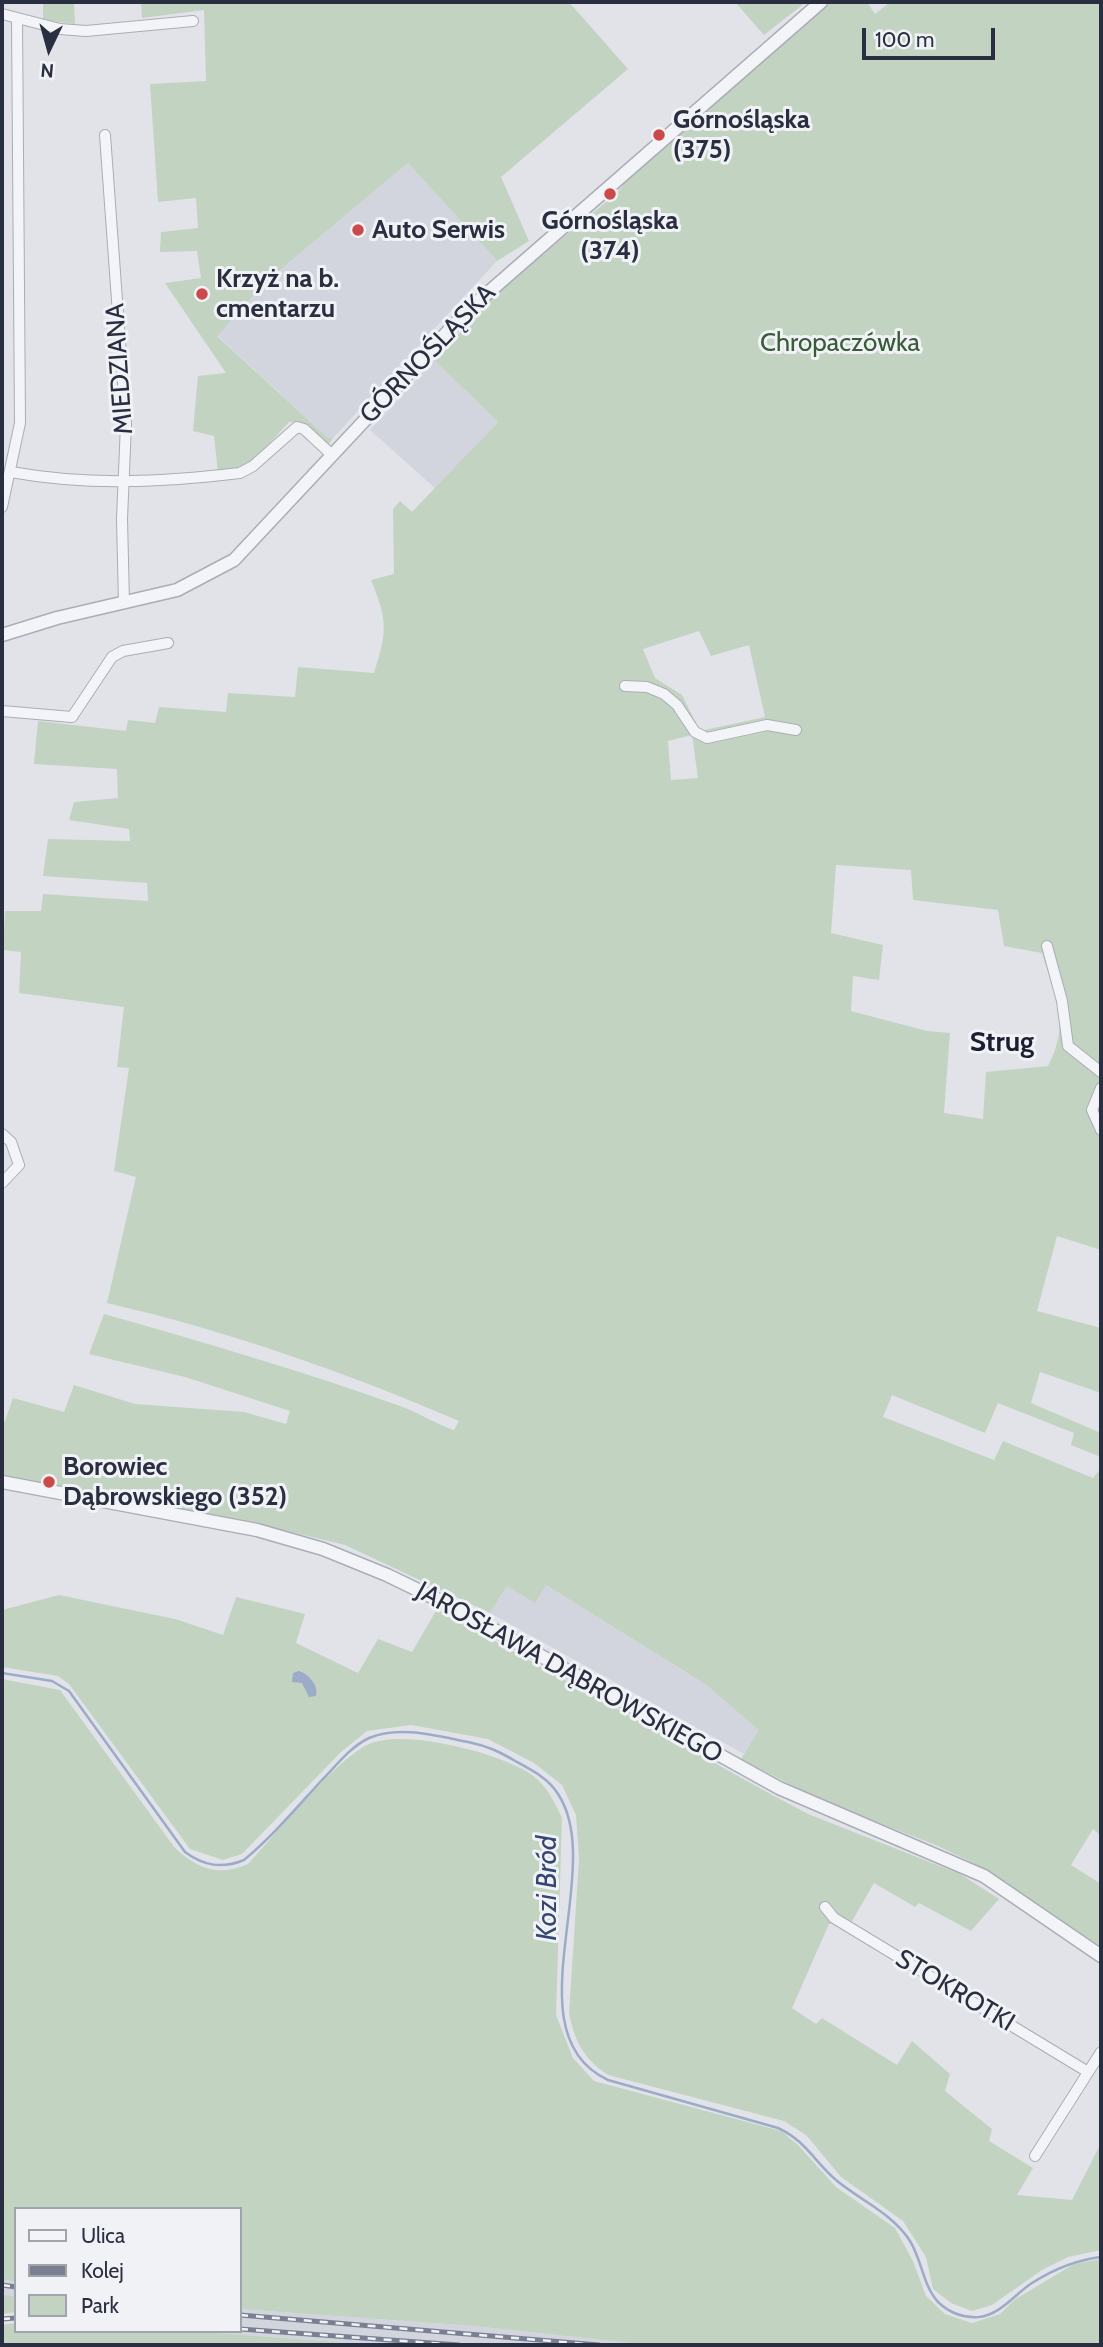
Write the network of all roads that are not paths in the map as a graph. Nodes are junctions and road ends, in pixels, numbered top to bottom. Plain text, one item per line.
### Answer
1 (821, 2) edge
2 (2, 14) edge
3 (17, 18) junction
4 (193, 21) dead end
5 (105, 135) dead end
6 (331, 455) junction
7 (11, 472) junction
8 (124, 482) junction
9 (2, 507) edge
10 (124, 603) junction
11 (2, 635) edge
12 (168, 643) dead end
13 (625, 686) dead end
14 (2, 711) edge
15 (796, 730) dead end
16 (1047, 946) dead end
17 (1101, 1072) edge
18 (1101, 1088) edge
19 (1101, 1130) edge
20 (2, 1134) edge
21 (2, 1183) edge
22 (2, 1482) edge
23 (825, 1907) dead end
24 (1101, 1956) edge
25 (1101, 2052) edge
26 (1088, 2071) junction
27 (1035, 2156) dead end

1 - 6 street, GÓRNOŚLĄSKA
2 - 3 street
3 - 4 street
3 - 7 street
5 - 8 street, MIEDZIANA
6 - 8 street
6 - 10 street, GÓRNOŚLĄSKA
7 - 8 street
7 - 9 street
8 - 10 street, MIEDZIANA
10 - 11 street, GÓRNOŚLĄSKA
12 - 14 street
13 - 15 street
16 - 17 street
18 - 19 street
20 - 21 street
22 - 24 street, JAROSŁAWA DĄBROWSKIEGO
23 - 26 street, STOKROTKI
25 - 26 street
26 - 27 street

